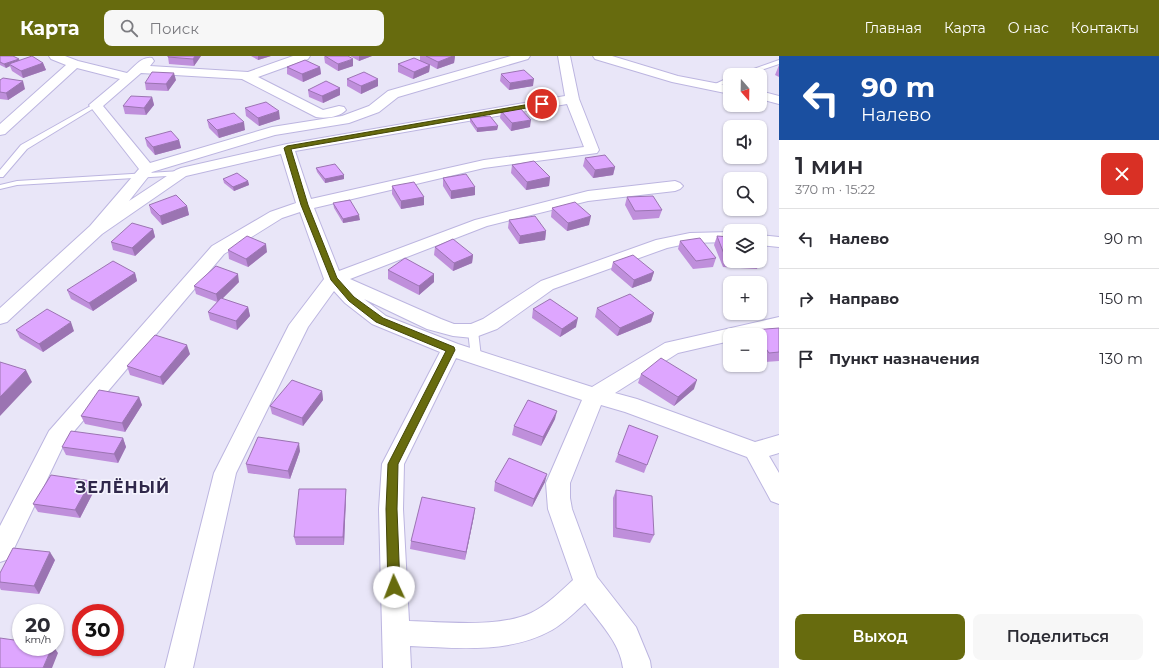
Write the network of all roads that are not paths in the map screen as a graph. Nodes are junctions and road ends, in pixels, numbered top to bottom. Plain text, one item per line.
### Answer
1 (55, 56) edge
2 (153, 56) edge
3 (304, 56) edge
4 (524, 56) edge
5 (564, 56) edge
6 (599, 56) edge
7 (779, 62) edge
8 (74, 64) junction
9 (761, 68) edge
10 (134, 73) junction
11 (249, 76) junction
12 (723, 82) edge
13 (712, 87) junction
14 (723, 89) edge
15 (393, 94) junction
16 (767, 97) edge
17 (572, 99) junction
18 (779, 100) edge
19 (96, 105) junction
20 (0, 131) edge
21 (287, 148) junction
22 (146, 172) junction
23 (180, 173) junction
24 (0, 175) edge
25 (675, 186) dead end
26 (0, 187) edge
27 (305, 205) junction
28 (96, 230) junction
29 (723, 237) edge
30 (767, 241) edge
31 (779, 242) edge
32 (333, 279) junction
33 (0, 318) edge
34 (779, 323) edge
35 (473, 331) junction
36 (451, 350) junction
37 (476, 357) junction
38 (594, 396) junction
39 (779, 444) edge
40 (755, 451) junction
41 (779, 454) edge
42 (779, 494) edge
43 (0, 551) edge
44 (587, 584) junction
45 (396, 633) junction
46 (179, 668) edge
47 (397, 668) edge
48 (637, 668) edge

1 - 8 street
2 - 10 street
3 - 11 street
4 - 15 street
5 - 17 street
6 - 13 street
7 - 9 lane
8 - 10 street
8 - 20 street
10 - 11 street
10 - 19 street
11 - 15 street
12 - 13 lane
13 - 14 street
15 - 22 street
16 - 18 street
17 - 21 street
17 - 27 street
19 - 22 street
19 - 24 lane
21 - 23 street
21 - 27 street
22 - 23 lane
22 - 26 lane
22 - 28 street
23 - 28 street
25 - 32 street
27 - 32 street
27 - 43 street
28 - 33 street
29 - 35 street
30 - 31 street
32 - 35 street
32 - 36 street
32 - 46 street
34 - 38 street
35 - 37 lane
36 - 37 street
36 - 45 street
37 - 38 street
38 - 40 street
38 - 44 street
39 - 40 street
40 - 41 street
40 - 42 street
44 - 45 street
44 - 48 street
45 - 47 street

